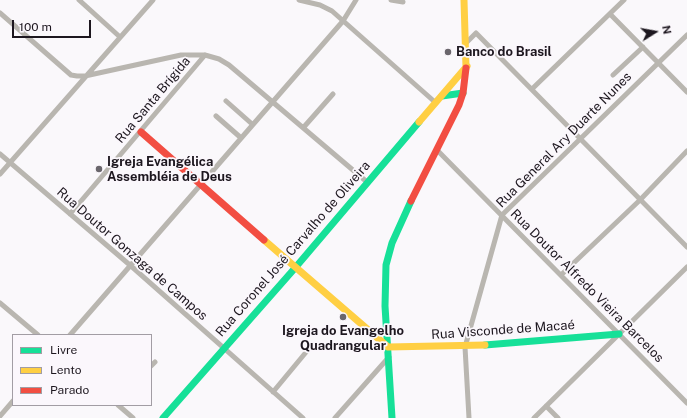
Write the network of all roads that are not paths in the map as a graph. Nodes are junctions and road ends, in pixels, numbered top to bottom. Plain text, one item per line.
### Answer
1 (79, 0) edge
2 (153, 0) edge
3 (299, 0) edge
4 (356, 0) edge
5 (391, 0) edge
6 (464, 0) edge
7 (624, 0) edge
8 (403, 2) dead end
9 (0, 13) edge
10 (610, 14) junction
11 (343, 21) junction
12 (687, 35) edge
13 (120, 37) junction
14 (467, 42) junction
15 (642, 47) junction
16 (205, 55) junction
17 (658, 63) junction
18 (467, 66) junction
19 (613, 75) dead end
20 (85, 76) junction
21 (532, 89) junction
22 (687, 92) edge
23 (463, 93) junction
24 (333, 94) dead end
25 (442, 96) junction
26 (226, 101) dead end
27 (272, 101) junction
28 (436, 103) junction
29 (216, 116) dead end
30 (252, 124) junction
31 (303, 128) junction
32 (141, 132) junction
33 (240, 137) junction
34 (580, 138) junction
35 (437, 150) junction
36 (687, 151) edge
37 (0, 154) edge
38 (10, 162) junction
39 (0, 174) edge
40 (367, 182) junction
41 (200, 183) junction
42 (640, 200) junction
43 (70, 214) junction
44 (502, 215) junction
45 (687, 247) edge
46 (131, 266) junction
47 (295, 268) junction
48 (687, 268) edge
49 (561, 275) junction
50 (0, 302) edge
51 (37, 334) edge
52 (71, 334) edge
53 (619, 334) junction
54 (388, 347) junction
55 (465, 347) junction
56 (224, 349) junction
57 (307, 351) dead end
58 (389, 357) junction
59 (273, 392) junction
60 (12, 402) edge
61 (687, 403) edge
62 (119, 406) edge
63 (546, 406) junction
64 (0, 416) edge
65 (133, 418) edge
66 (163, 418) edge
67 (303, 418) edge
68 (335, 418) edge
69 (392, 418) edge
70 (469, 418) edge
71 (534, 418) edge
72 (558, 418) edge

1 - 13 street
2 - 13 street
3 - 11 street
4 - 11 street
5 - 8 street
6 - 14 street
7 - 10 street
9 - 20 street
10 - 15 street
10 - 21 street
11 - 27 street
11 - 28 street
12 - 17 street, Rua General Ary Duarte Nunes
13 - 20 street
14 - 18 street
14 - 21 street
15 - 17 street
15 - 19 street
16 - 20 street
16 - 27 street
16 - 32 street, Rua Santa Brígida
17 - 22 street
17 - 34 street, Rua General Ary Duarte Nunes
18 - 23 street
18 - 25 street, Rua Coronel José Carvalho de Oliveira
20 - 38 street
21 - 34 street
23 - 25 street
23 - 35 street
24 - 31 street
25 - 28 street, Rua Coronel José Carvalho de Oliveira
26 - 30 street
27 - 30 street
27 - 31 street
28 - 40 street, Rua Coronel José Carvalho de Oliveira
29 - 33 street
30 - 33 street
31 - 40 street
32 - 41 street
32 - 43 street, Rua Santa Brígida
33 - 41 street
34 - 42 street
34 - 44 street, Rua General Ary Duarte Nunes
35 - 44 street, Rua Doutor Alfredo Vieira Barcelos
35 - 54 street
36 - 42 street
37 - 38 street, Rua Doutor Gonzaga de Campos
38 - 39 street
38 - 43 street, Rua Doutor Gonzaga de Campos
40 - 47 street, Rua Coronel José Carvalho de Oliveira
41 - 46 street
41 - 47 street
42 - 45 street
42 - 49 street
43 - 46 street, Rua Doutor Gonzaga de Campos
44 - 49 street, Rua Doutor Alfredo Vieira Barcelos
44 - 55 street, Rua General Ary Duarte Nunes
46 - 52 street
46 - 56 street, Rua Doutor Gonzaga de Campos
47 - 54 street
47 - 56 street, Rua Coronel José Carvalho de Oliveira
48 - 53 street
49 - 53 street, Rua Doutor Alfredo Vieira Barcelos
50 - 51 street
53 - 55 street, Rua Visconde de Macaé
53 - 61 street, Rua Doutor Alfredo Vieira Barcelos
53 - 63 street
54 - 55 street, Rua Visconde de Macaé
54 - 58 street
55 - 70 street, Rua General Ary Duarte Nunes
56 - 59 street, Rua Doutor Gonzaga de Campos
56 - 66 street, Rua Coronel José Carvalho de Oliveira
57 - 59 street
58 - 68 street
58 - 69 street
59 - 67 street, Rua Doutor Gonzaga de Campos
60 - 64 street
62 - 65 street
63 - 71 street
63 - 72 street

